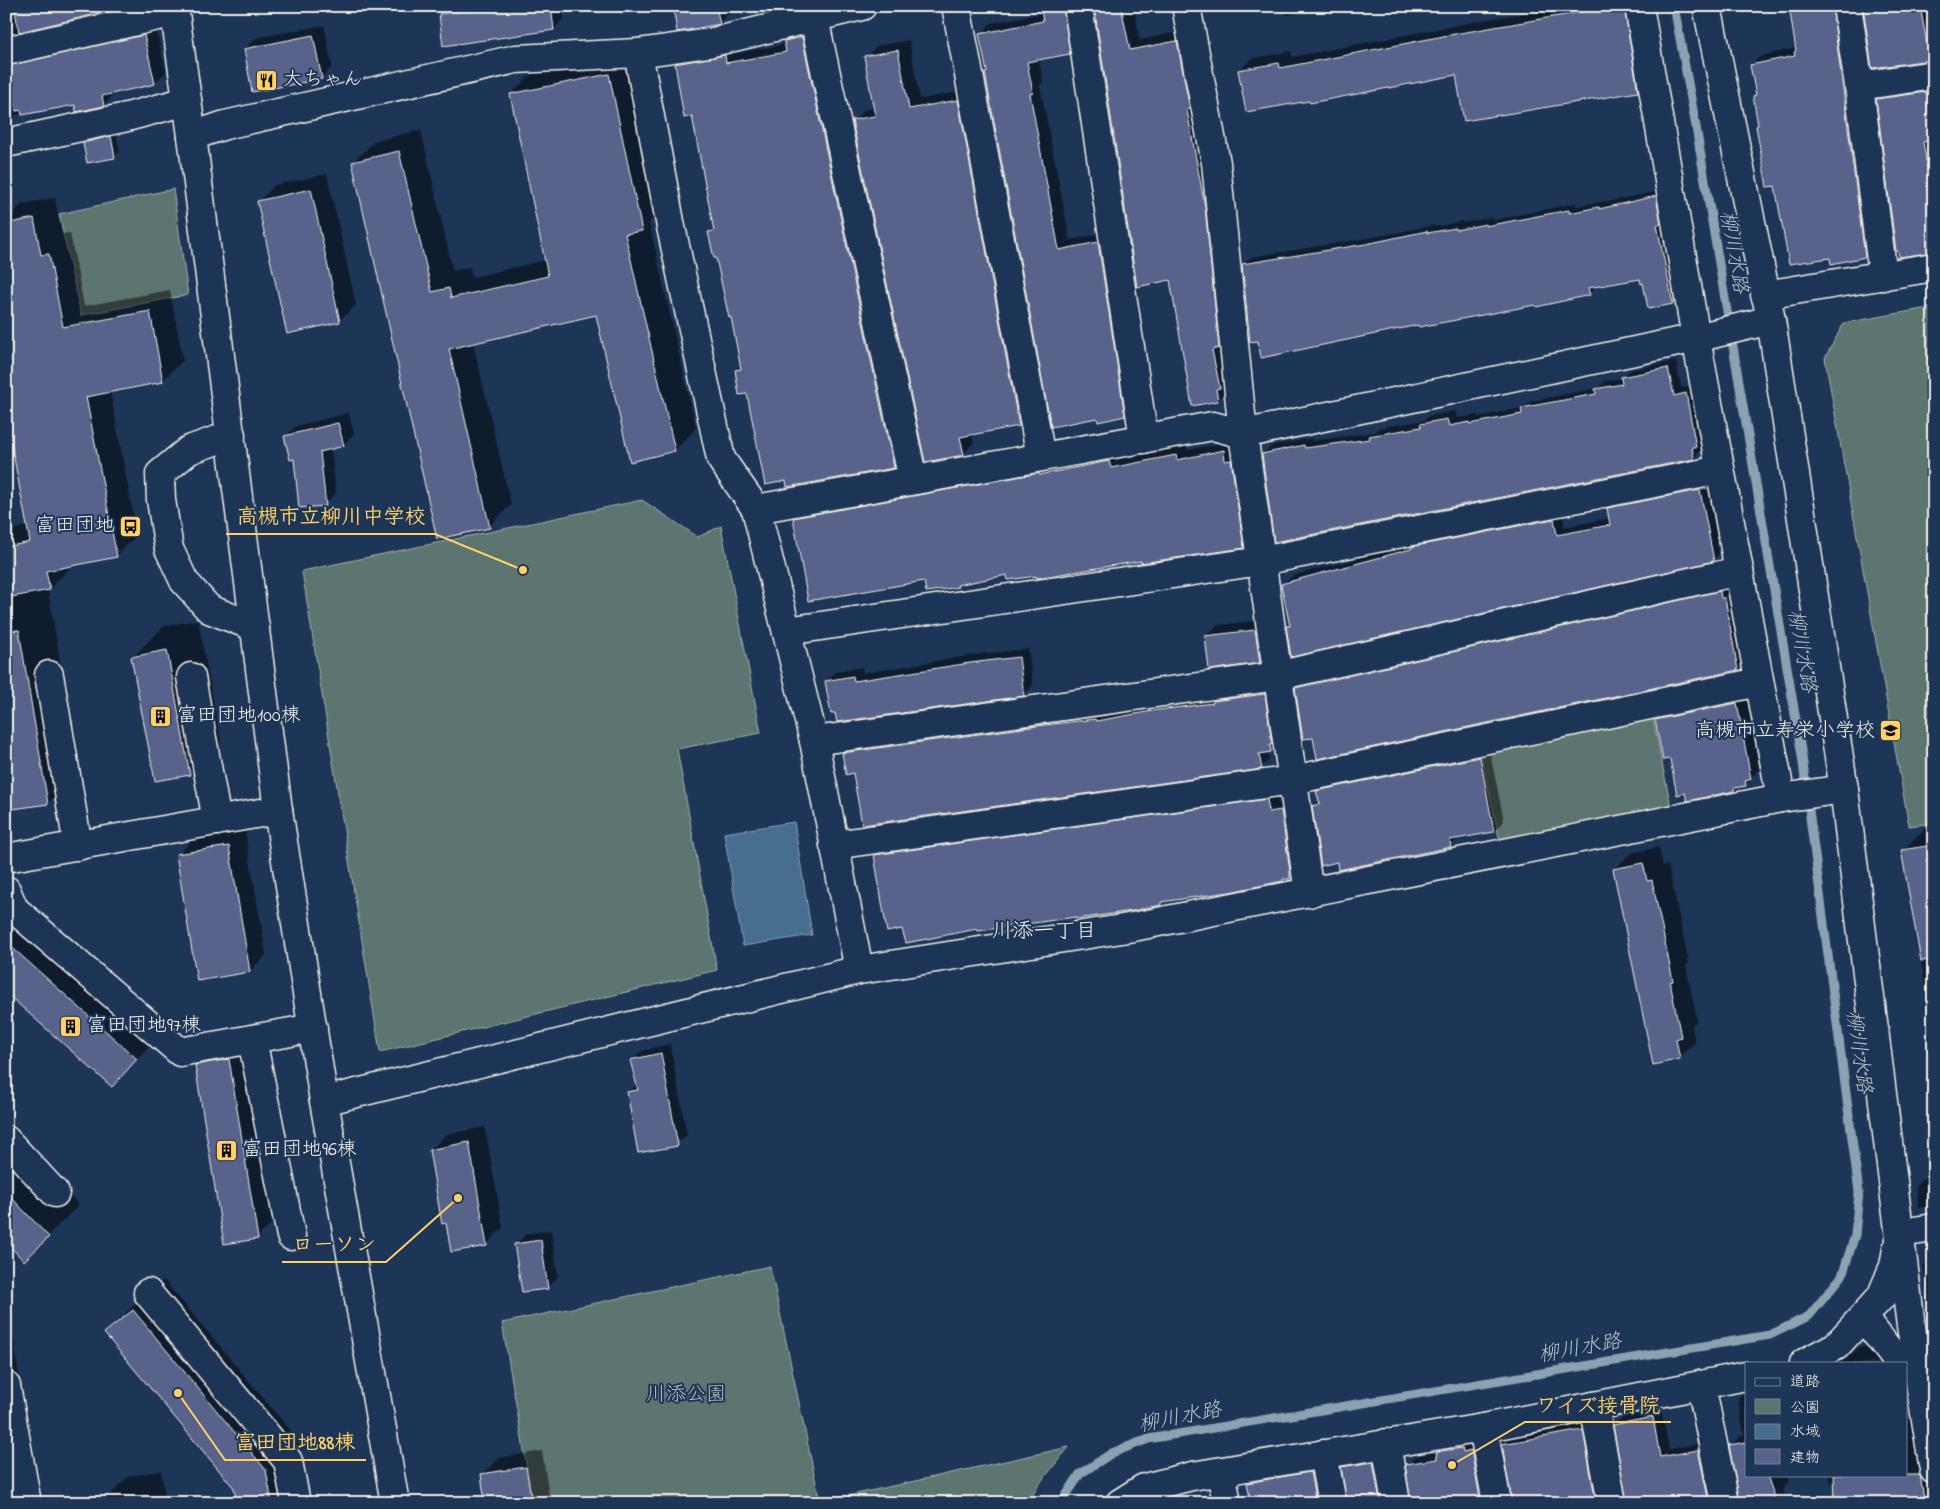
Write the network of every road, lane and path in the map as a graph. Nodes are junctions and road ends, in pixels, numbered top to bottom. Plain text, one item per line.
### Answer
1 (862, 6) edge
2 (956, 6) edge
3 (1078, 6) edge
4 (1186, 6) edge
5 (1638, 6) edge
6 (1707, 6) edge
7 (1847, 6) edge
8 (175, 9) edge
9 (814, 18) junction
10 (6, 51) edge
11 (638, 54) junction
12 (1934, 75) edge
13 (1859, 86) junction
14 (187, 101) junction
15 (192, 136) junction
16 (6, 143) edge
17 (1934, 267) edge
18 (1883, 276) junction
19 (1768, 307) junction
20 (1696, 338) junction
21 (1243, 434) junction
22 (231, 435) junction
23 (1144, 439) junction
24 (1041, 457) junction
25 (1720, 470) junction
26 (912, 480) junction
27 (756, 509) junction
28 (1262, 561) junction
29 (1739, 572) junction
30 (255, 627) junction
31 (787, 631) junction
32 (49, 675) dead end
33 (1278, 676) junction
34 (191, 677) dead end
35 (1759, 682) junction
36 (814, 741) junction
37 (1293, 780) junction
38 (1844, 789) junction
39 (1781, 798) junction
40 (278, 810) junction
41 (217, 821) junction
42 (834, 845) junction
43 (78, 846) junction
44 (6, 858) edge
45 (6, 890) edge
46 (1309, 893) junction
47 (859, 970) junction
48 (313, 1028) junction
49 (252, 1039) junction
50 (324, 1101) junction
51 (6, 1140) edge
52 (56, 1192) dead end
53 (1934, 1228) edge
54 (1900, 1233) junction
55 (290, 1236) dead end
56 (148, 1293) dead end
57 (1864, 1318) junction
58 (1806, 1362) edge
59 (1898, 1362) edge
60 (1745, 1376) edge
61 (1914, 1381) edge
62 (1701, 1385) junction
63 (6, 1386) edge
64 (1594, 1406) junction
65 (1483, 1428) junction
66 (1386, 1443) junction
67 (1323, 1454) junction
68 (1934, 1470) edge
69 (1221, 1472) junction
70 (27, 1503) edge
71 (296, 1503) edge
72 (395, 1503) edge
73 (1120, 1503) edge
74 (1227, 1503) edge
75 (1332, 1503) edge
76 (1396, 1503) edge
77 (1497, 1503) edge
78 (1612, 1503) edge
79 (1725, 1503) edge

1 - 9 street
2 - 24 street
3 - 23 street
4 - 21 street
5 - 20 street
6 - 19 street
7 - 13 street
8 - 10 street
8 - 14 street
9 - 11 street
9 - 26 street
11 - 15 street
11 - 27 street
12 - 13 street
13 - 18 street
14 - 15 street
14 - 16 street
15 - 22 street
17 - 18 street
18 - 19 street
19 - 20 street
19 - 38 street
20 - 21 street
20 - 25 street
21 - 23 street
21 - 28 street
22 - 30 street
22 - 30 street
23 - 24 street
24 - 26 street
25 - 28 street
25 - 29 street
26 - 27 street
27 - 31 street
28 - 31 street
28 - 33 street
29 - 33 street
29 - 35 street
30 - 40 street
31 - 36 street
32 - 43 street
33 - 36 street
33 - 37 street
34 - 41 street
35 - 37 street
35 - 39 street
36 - 42 street
37 - 42 street
37 - 46 street
38 - 39 street
38 - 54 street
39 - 46 street
40 - 41 street
40 - 48 street
41 - 43 street
42 - 47 street
43 - 44 street
45 - 49 street
46 - 47 street
47 - 50 street
48 - 49 street
48 - 50 street
49 - 55 street
50 - 72 street
51 - 52 street
53 - 54 street
54 - 57 street
54 - 61 street
56 - 71 street
57 - 58 street
57 - 59 street
60 - 62 street
61 - 68 street
62 - 64 street
62 - 79 street
63 - 70 street
64 - 65 street
64 - 78 street
65 - 66 street
65 - 77 street
66 - 67 street
66 - 76 street
67 - 69 street
67 - 75 street
69 - 73 street
69 - 74 street

